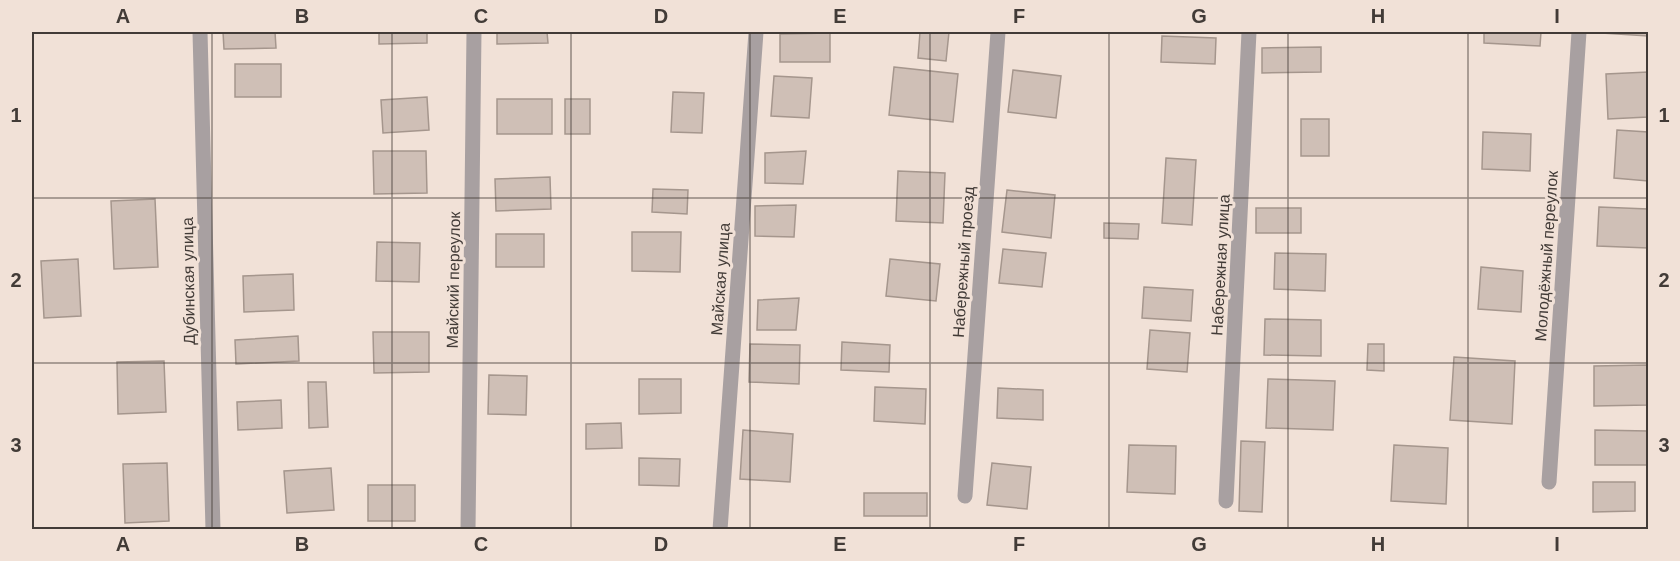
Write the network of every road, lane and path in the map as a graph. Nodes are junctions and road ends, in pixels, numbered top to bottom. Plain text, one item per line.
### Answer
1 (200, 32) edge
2 (474, 32) edge
3 (756, 32) edge
4 (998, 32) edge
5 (1249, 32) edge
6 (1579, 32) edge
7 (1549, 482) dead end
8 (965, 496) dead end
9 (1226, 501) dead end
10 (213, 530) edge
11 (468, 530) edge
12 (720, 530) edge

1 - 10 street, Дубинская улица
2 - 11 street, Майский переулок
3 - 12 street, Майская улица
4 - 8 street, Набережный проезд
5 - 9 street, Набережная улица
6 - 7 street, Молодёжный переулок

